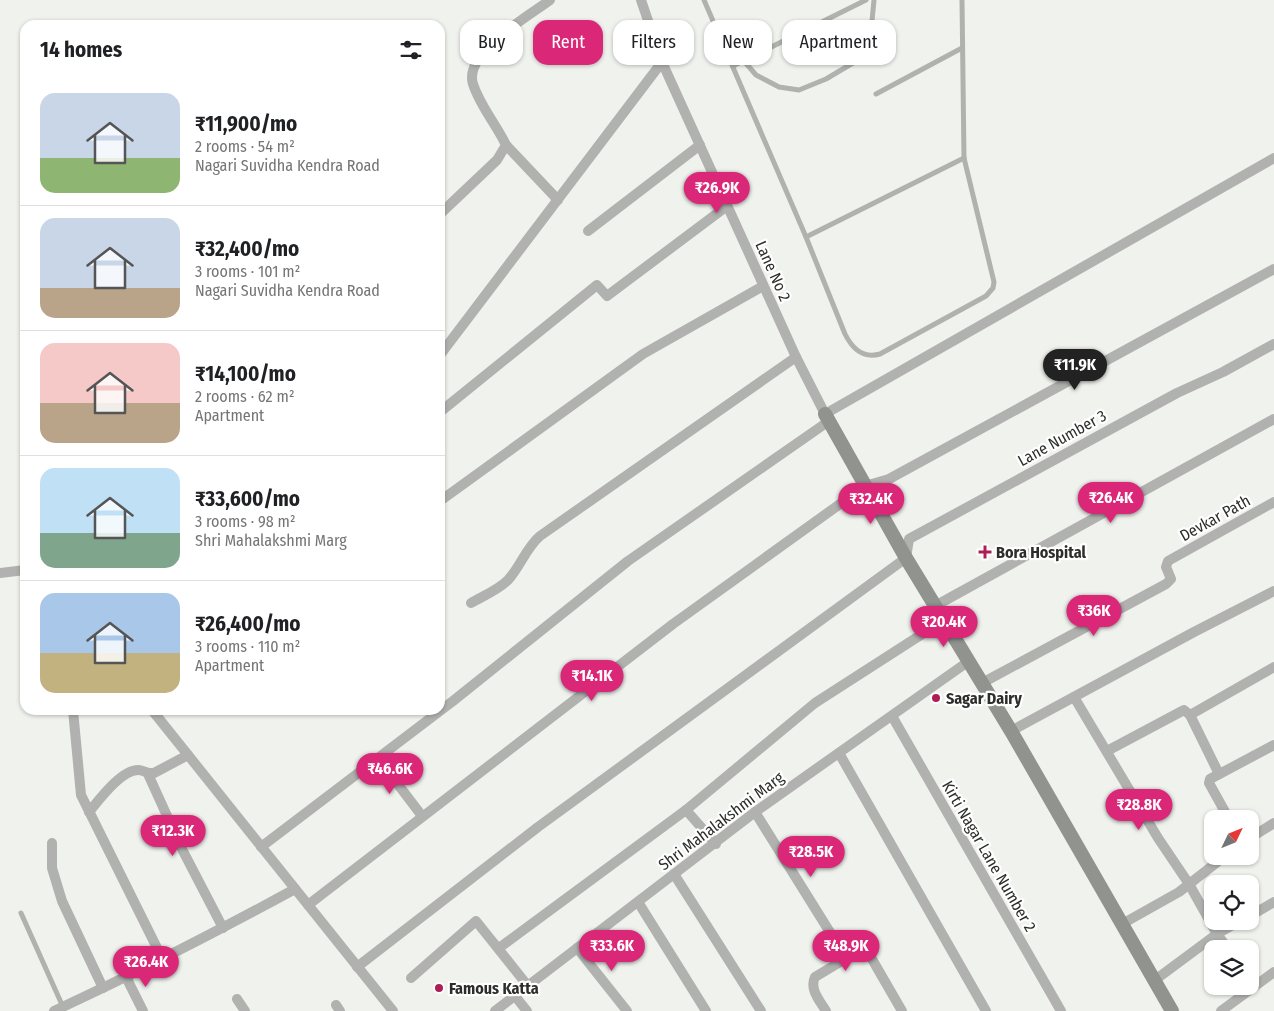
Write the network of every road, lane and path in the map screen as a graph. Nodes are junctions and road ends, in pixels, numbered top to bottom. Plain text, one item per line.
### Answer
1 (550, 0) edge
2 (642, 0) edge
3 (704, 0) edge
4 (866, 0) edge
5 (874, 0) edge
6 (962, 0) edge
7 (648, 20) edge
8 (772, 47) edge
9 (962, 48) junction
10 (660, 65) edge
11 (663, 65) edge
12 (747, 65) edge
13 (732, 66) joint
14 (876, 94) dead end
15 (506, 145) junction
16 (700, 145) junction
17 (964, 158) junction
18 (1274, 158) edge
19 (558, 200) junction
20 (728, 206) junction
21 (445, 209) edge
22 (588, 231) dead end
23 (806, 237) junction
24 (1274, 269) edge
25 (764, 286) junction
26 (1274, 344) edge
27 (445, 348) edge
28 (796, 357) junction
29 (445, 408) edge
30 (827, 418) junction
31 (1274, 419) edge
32 (865, 486) junction
33 (445, 497) edge
34 (1274, 502) edge
35 (906, 558) junction
36 (20, 571) edge
37 (0, 573) edge
38 (1274, 591) edge
39 (471, 603) dead end
40 (935, 606) junction
41 (944, 620) junction
42 (969, 661) junction
43 (1274, 668) edge
44 (982, 683) junction
45 (1074, 696) junction
46 (445, 707) edge
47 (73, 715) edge
48 (156, 715) edge
49 (435, 715) edge
50 (1190, 715) junction
51 (892, 716) junction
52 (1011, 731) junction
53 (1274, 745) edge
54 (1107, 751) junction
55 (839, 753) junction
56 (188, 755) junction
57 (378, 758) junction
58 (148, 774) junction
59 (1219, 774) junction
60 (686, 810) junction
61 (1224, 810) edge
62 (89, 812) junction
63 (755, 812) junction
64 (422, 816) junction
65 (1274, 823) edge
66 (1259, 832) edge
67 (52, 843) dead end
68 (716, 844) junction
69 (261, 847) junction
70 (1213, 865) edge
71 (674, 874) junction
72 (1189, 884) junction
73 (295, 889) junction
74 (638, 902) junction
75 (1274, 902) edge
76 (308, 905) junction
77 (1259, 911) edge
78 (21, 913) dead end
79 (1122, 924) junction
80 (223, 928) junction
81 (1224, 930) edge
82 (1217, 934) junction
83 (1221, 940) edge
84 (499, 948) junction
85 (577, 948) junction
86 (162, 958) junction
87 (846, 958) junction
88 (358, 967) junction
89 (1274, 972) edge
90 (126, 977) junction
91 (411, 978) dead end
92 (1259, 979) edge
93 (1154, 980) junction
94 (528, 986) junction
95 (103, 988) junction
96 (1238, 995) edge
97 (514, 996) junction
98 (238, 999) dead end
99 (58, 1009) edge
100 (143, 1011) edge
101 (245, 1011) edge
102 (393, 1011) edge
103 (495, 1011) edge
104 (527, 1011) edge
105 (627, 1011) edge
106 (706, 1011) edge
107 (761, 1011) edge
108 (826, 1011) edge
109 (902, 1011) edge
110 (986, 1011) edge
111 (1061, 1011) edge
112 (1172, 1011) edge
113 (1221, 1011) edge

1 - 15 street
2 - 7 street, Lane No 2
3 - 13 lane
4 - 8 lane
5 - 12 lane
6 - 9 lane
9 - 14 lane
9 - 17 lane
10 - 19 street
11 - 16 street, Lane No 2
13 - 23 lane
15 - 19 street
15 - 21 street
16 - 20 street, Lane No 2
16 - 22 street
17 - 23 lane
17 - 23 lane
18 - 30 street
19 - 27 street
20 - 25 street, Lane No 2
20 - 29 street
24 - 32 street
25 - 28 street, Lane No 2
25 - 33 street
26 - 35 street, Lane Number 3
28 - 30 street, Lane No 2
28 - 39 street
30 - 32 street
30 - 46 street
31 - 40 street
32 - 35 street
32 - 64 street
34 - 44 street, Devkar Path
35 - 40 street
35 - 88 street
36 - 37 street
38 - 45 street
40 - 41 street
41 - 42 street
41 - 60 street
42 - 44 street
42 - 51 street, Shri Mahalakshmi Marg
43 - 50 street
44 - 52 street
45 - 52 street
45 - 54 street
47 - 62 street
48 - 56 street
49 - 57 street
50 - 54 street
50 - 59 street
51 - 55 street, Shri Mahalakshmi Marg
51 - 111 street, Kirti Nagar Lane Number 2
52 - 79 street
53 - 59 street
54 - 72 street
55 - 63 street, Shri Mahalakshmi Marg
55 - 110 street
56 - 58 street
56 - 69 street
57 - 64 street
57 - 69 street
58 - 62 street
58 - 80 street
59 - 61 street
60 - 68 street
60 - 84 street
62 - 86 street
63 - 68 street, Shri Mahalakshmi Marg
63 - 87 street
64 - 76 street
65 - 66 street
67 - 95 street
68 - 71 street, Shri Mahalakshmi Marg
69 - 73 street
70 - 72 street
71 - 74 street, Shri Mahalakshmi Marg
71 - 107 street
72 - 79 street
72 - 82 street
73 - 76 street
73 - 80 street
74 - 85 street, Shri Mahalakshmi Marg
74 - 106 street
75 - 77 street
76 - 88 street
78 - 99 lane
79 - 93 street
80 - 86 street
81 - 82 street
82 - 83 street
82 - 93 street
84 - 91 street
84 - 94 street
85 - 94 street, Shri Mahalakshmi Marg
85 - 105 street
86 - 90 street
87 - 108 street
87 - 109 street
88 - 102 street
89 - 92 street
90 - 95 street
90 - 100 street
93 - 112 street
94 - 97 street, Shri Mahalakshmi Marg
95 - 99 street
96 - 113 street
97 - 103 street, Shri Mahalakshmi Marg
97 - 104 street
98 - 101 street

